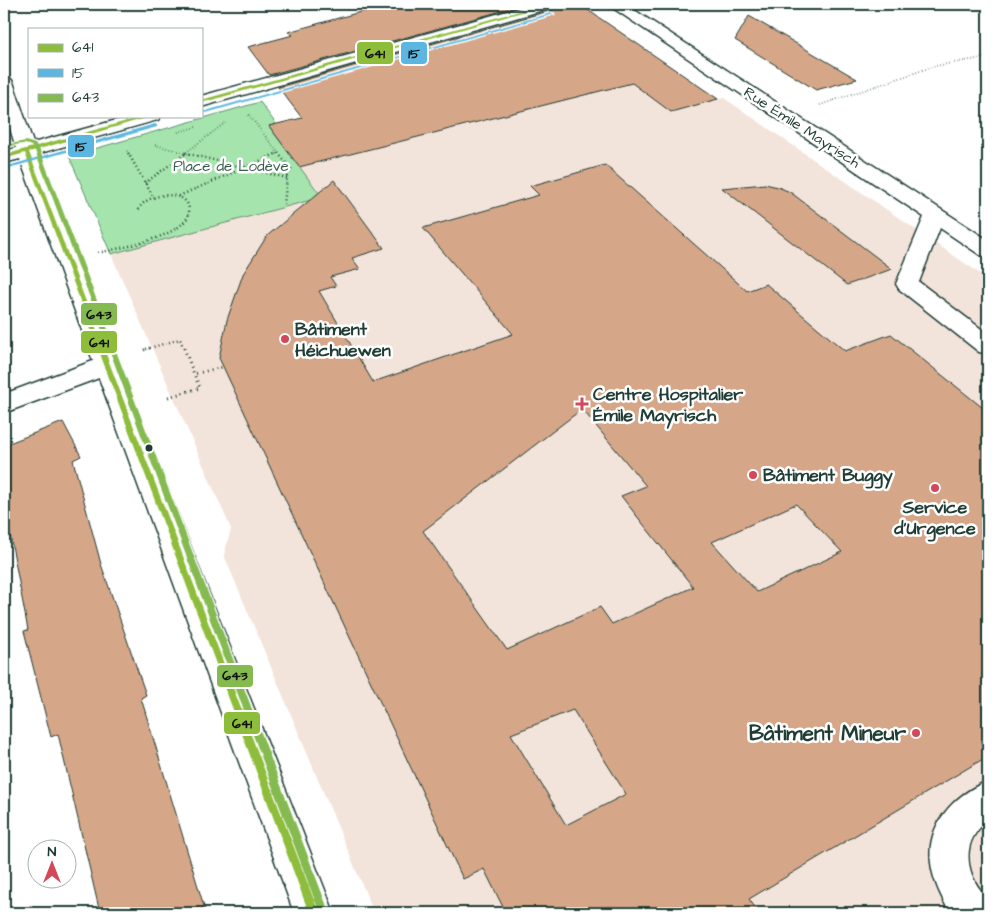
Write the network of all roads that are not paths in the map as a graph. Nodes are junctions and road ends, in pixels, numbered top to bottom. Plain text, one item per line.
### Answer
1 (549, 4) edge
2 (615, 4) edge
3 (718, 72) junction
4 (699, 77) dead end
5 (4, 82) edge
6 (202, 102) edge
7 (145, 118) edge
8 (27, 152) junction
9 (4, 157) edge
10 (936, 215) junction
11 (988, 250) edge
12 (988, 346) edge
13 (108, 364) junction
14 (4, 404) edge
15 (988, 799) edge
16 (314, 913) edge
17 (973, 913) edge

1 - 6 street
2 - 3 street, Rue Émile Mayrisch
3 - 4 street
3 - 10 street, Rue Émile Mayrisch
5 - 8 street
7 - 8 street
8 - 9 street
8 - 13 street
10 - 11 street, Rue Émile Mayrisch
10 - 12 street
13 - 14 street
13 - 16 street
15 - 17 street

